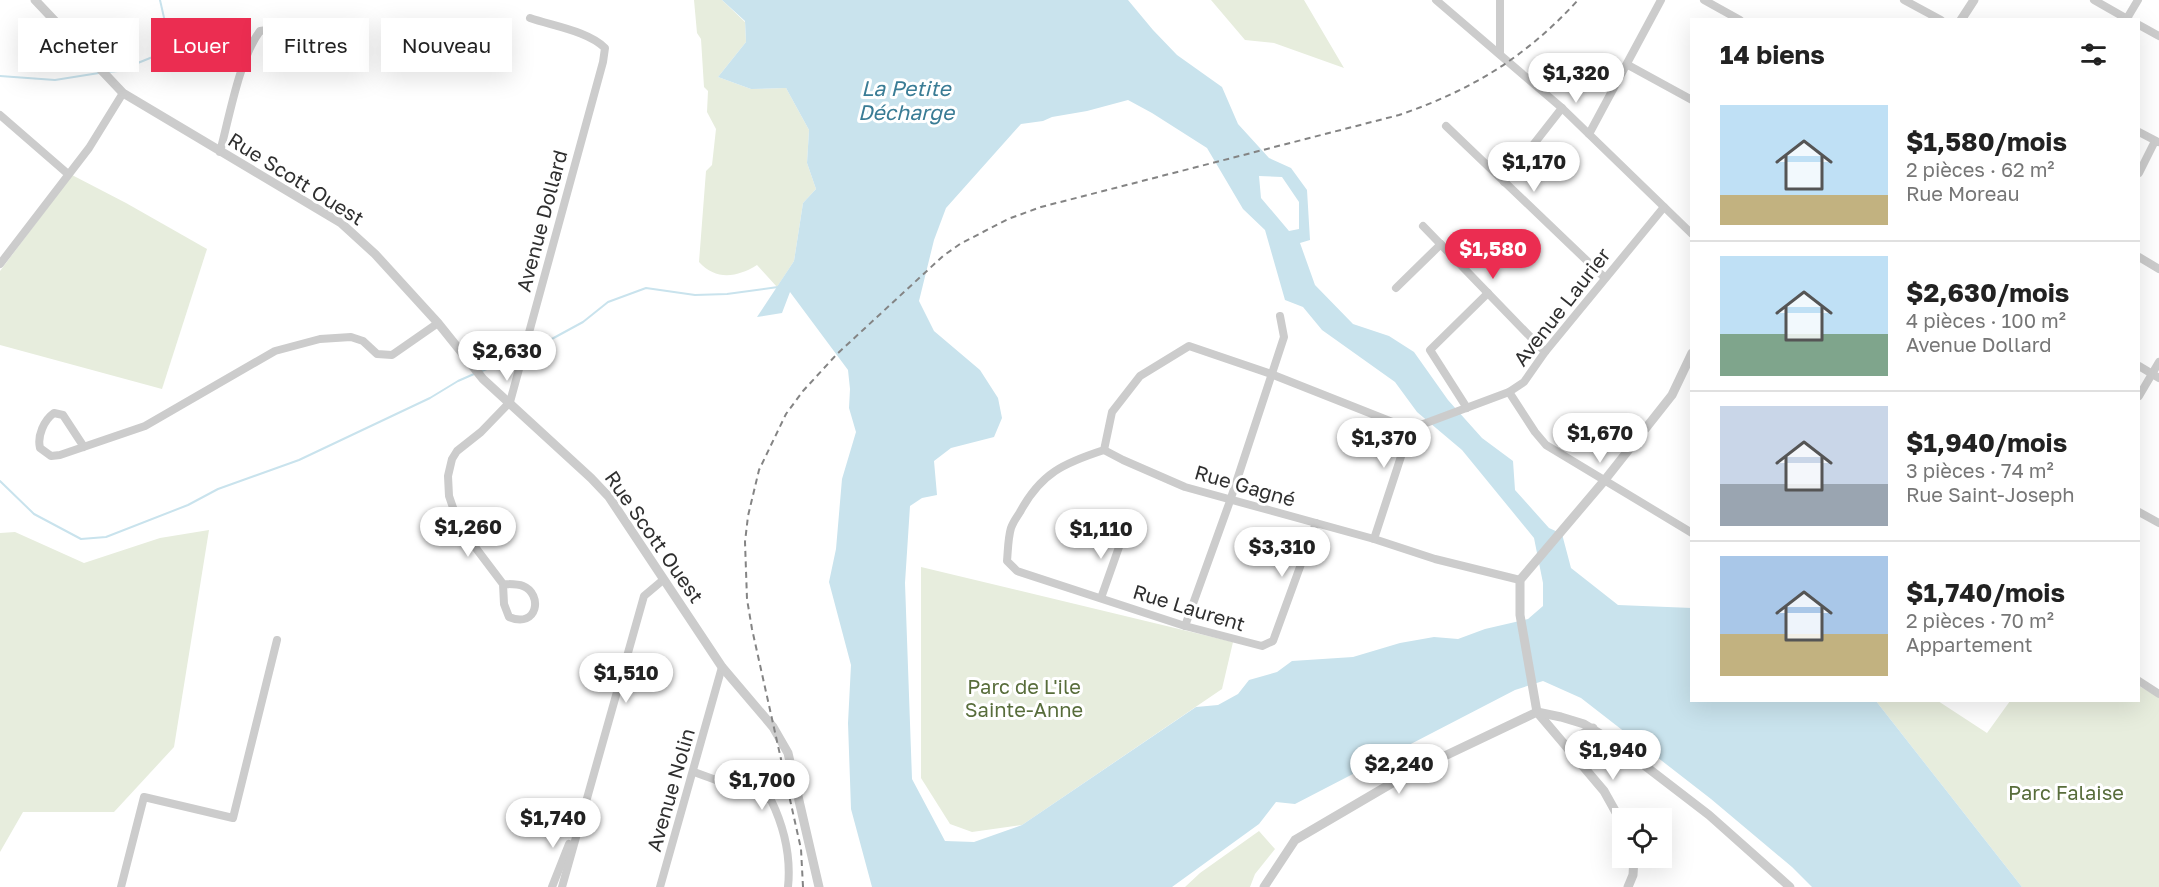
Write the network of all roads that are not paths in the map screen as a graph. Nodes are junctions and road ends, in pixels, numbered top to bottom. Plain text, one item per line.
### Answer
1 (35, 0) edge
2 (1436, 0) edge
3 (1500, 0) edge
4 (1661, 0) edge
5 (1704, 0) edge
6 (1904, 0) edge
7 (1974, 0) edge
8 (2094, 0) edge
9 (2138, 0) edge
10 (530, 18) dead end
11 (1736, 18) edge
12 (1937, 18) edge
13 (1962, 18) edge
14 (2125, 18) edge
15 (2128, 18) edge
16 (2140, 26) edge
17 (263, 31) edge
18 (2159, 36) edge
19 (1500, 54) junction
20 (1628, 65) junction
21 (123, 93) junction
22 (1690, 99) edge
23 (1562, 108) junction
24 (0, 115) edge
25 (1446, 126) dead end
26 (2140, 133) edge
27 (1590, 134) junction
28 (2157, 142) edge
29 (220, 152) junction
30 (2140, 171) edge
31 (68, 174) junction
32 (1504, 182) junction
33 (1664, 207) junction
34 (1423, 226) dead end
35 (1690, 232) edge
36 (1441, 244) junction
37 (2140, 258) edge
38 (0, 264) edge
39 (2159, 269) edge
40 (1605, 278) junction
41 (1396, 288) dead end
42 (1488, 293) junction
43 (1280, 316) dead end
44 (438, 322) junction
45 (1545, 352) junction
46 (1690, 357) edge
47 (2159, 362) edge
48 (2140, 367) edge
49 (1271, 374) junction
50 (2155, 376) edge
51 (1509, 392) junction
52 (2140, 395) edge
53 (510, 402) junction
54 (1467, 408) junction
55 (1410, 429) junction
56 (84, 447) junction
57 (1104, 450) junction
58 (1604, 482) junction
59 (1230, 501) junction
60 (2140, 513) edge
61 (1316, 522) junction
62 (2159, 523) edge
63 (1125, 530) dead end
64 (1690, 532) edge
65 (1374, 539) junction
66 (663, 580) junction
67 (1520, 580) junction
68 (503, 584) junction
69 (1101, 598) junction
70 (1185, 626) junction
71 (277, 640) dead end
72 (722, 667) junction
73 (2140, 682) edge
74 (2159, 694) edge
75 (1537, 712) junction
76 (1593, 728) junction
77 (1574, 757) junction
78 (693, 772) junction
79 (1614, 808) edge
80 (579, 821) junction
81 (1633, 868) edge
82 (121, 887) edge
83 (552, 887) edge
84 (562, 887) edge
85 (660, 887) edge
86 (788, 887) edge
87 (819, 887) edge
88 (1264, 887) edge
89 (1628, 887) edge
90 (1790, 887) edge

1 - 21 street, Rue Scott Ouest
2 - 19 street
3 - 19 street
4 - 20 street
5 - 11 street
6 - 12 street
7 - 13 street
8 - 14 street
9 - 15 street
10 - 53 street, Avenue Dollard
16 - 18 street
17 - 29 street
19 - 23 street
20 - 22 street
20 - 27 street
21 - 29 street, Rue Scott Ouest
21 - 31 street
23 - 27 street
23 - 32 street
24 - 31 street
25 - 32 street
26 - 28 street
27 - 33 street
28 - 30 street
29 - 44 street, Rue Scott Ouest
31 - 38 street
32 - 40 street
33 - 35 street
33 - 40 street, Avenue Laurier
34 - 36 street
36 - 41 street
36 - 42 street
37 - 39 street
40 - 45 street, Avenue Laurier
42 - 45 street
42 - 54 street
43 - 49 street
44 - 53 street, Rue Scott Ouest
44 - 56 street
45 - 51 street, Avenue Laurier
46 - 58 street
47 - 50 street
48 - 50 street
49 - 55 street
49 - 57 street
49 - 59 street
50 - 52 street
51 - 54 street, Avenue Laurier
51 - 58 street
53 - 66 street, Rue Scott Ouest
53 - 68 street
54 - 55 street, Avenue Laurier
55 - 65 street
56 - 56 street
57 - 59 street, Rue Gagné
57 - 69 street, Rue Laurent
58 - 64 street
58 - 67 street
59 - 61 street, Rue Gagné
59 - 70 street
60 - 62 street
61 - 65 street, Rue Gagné
61 - 70 street, Rue Laurent
63 - 69 street
65 - 67 street, Rue Gagné
66 - 72 street, Rue Scott Ouest
66 - 80 street
67 - 75 street
68 - 68 street
69 - 70 street, Rue Laurent
71 - 82 street
72 - 78 street, Avenue Nolin
72 - 87 street, Rue Scott Ouest
73 - 74 street
75 - 76 street
75 - 77 street
75 - 88 street
76 - 77 street
76 - 90 street
77 - 79 street
78 - 85 street, Avenue Nolin
78 - 86 street
80 - 83 street
80 - 84 street
81 - 89 street

